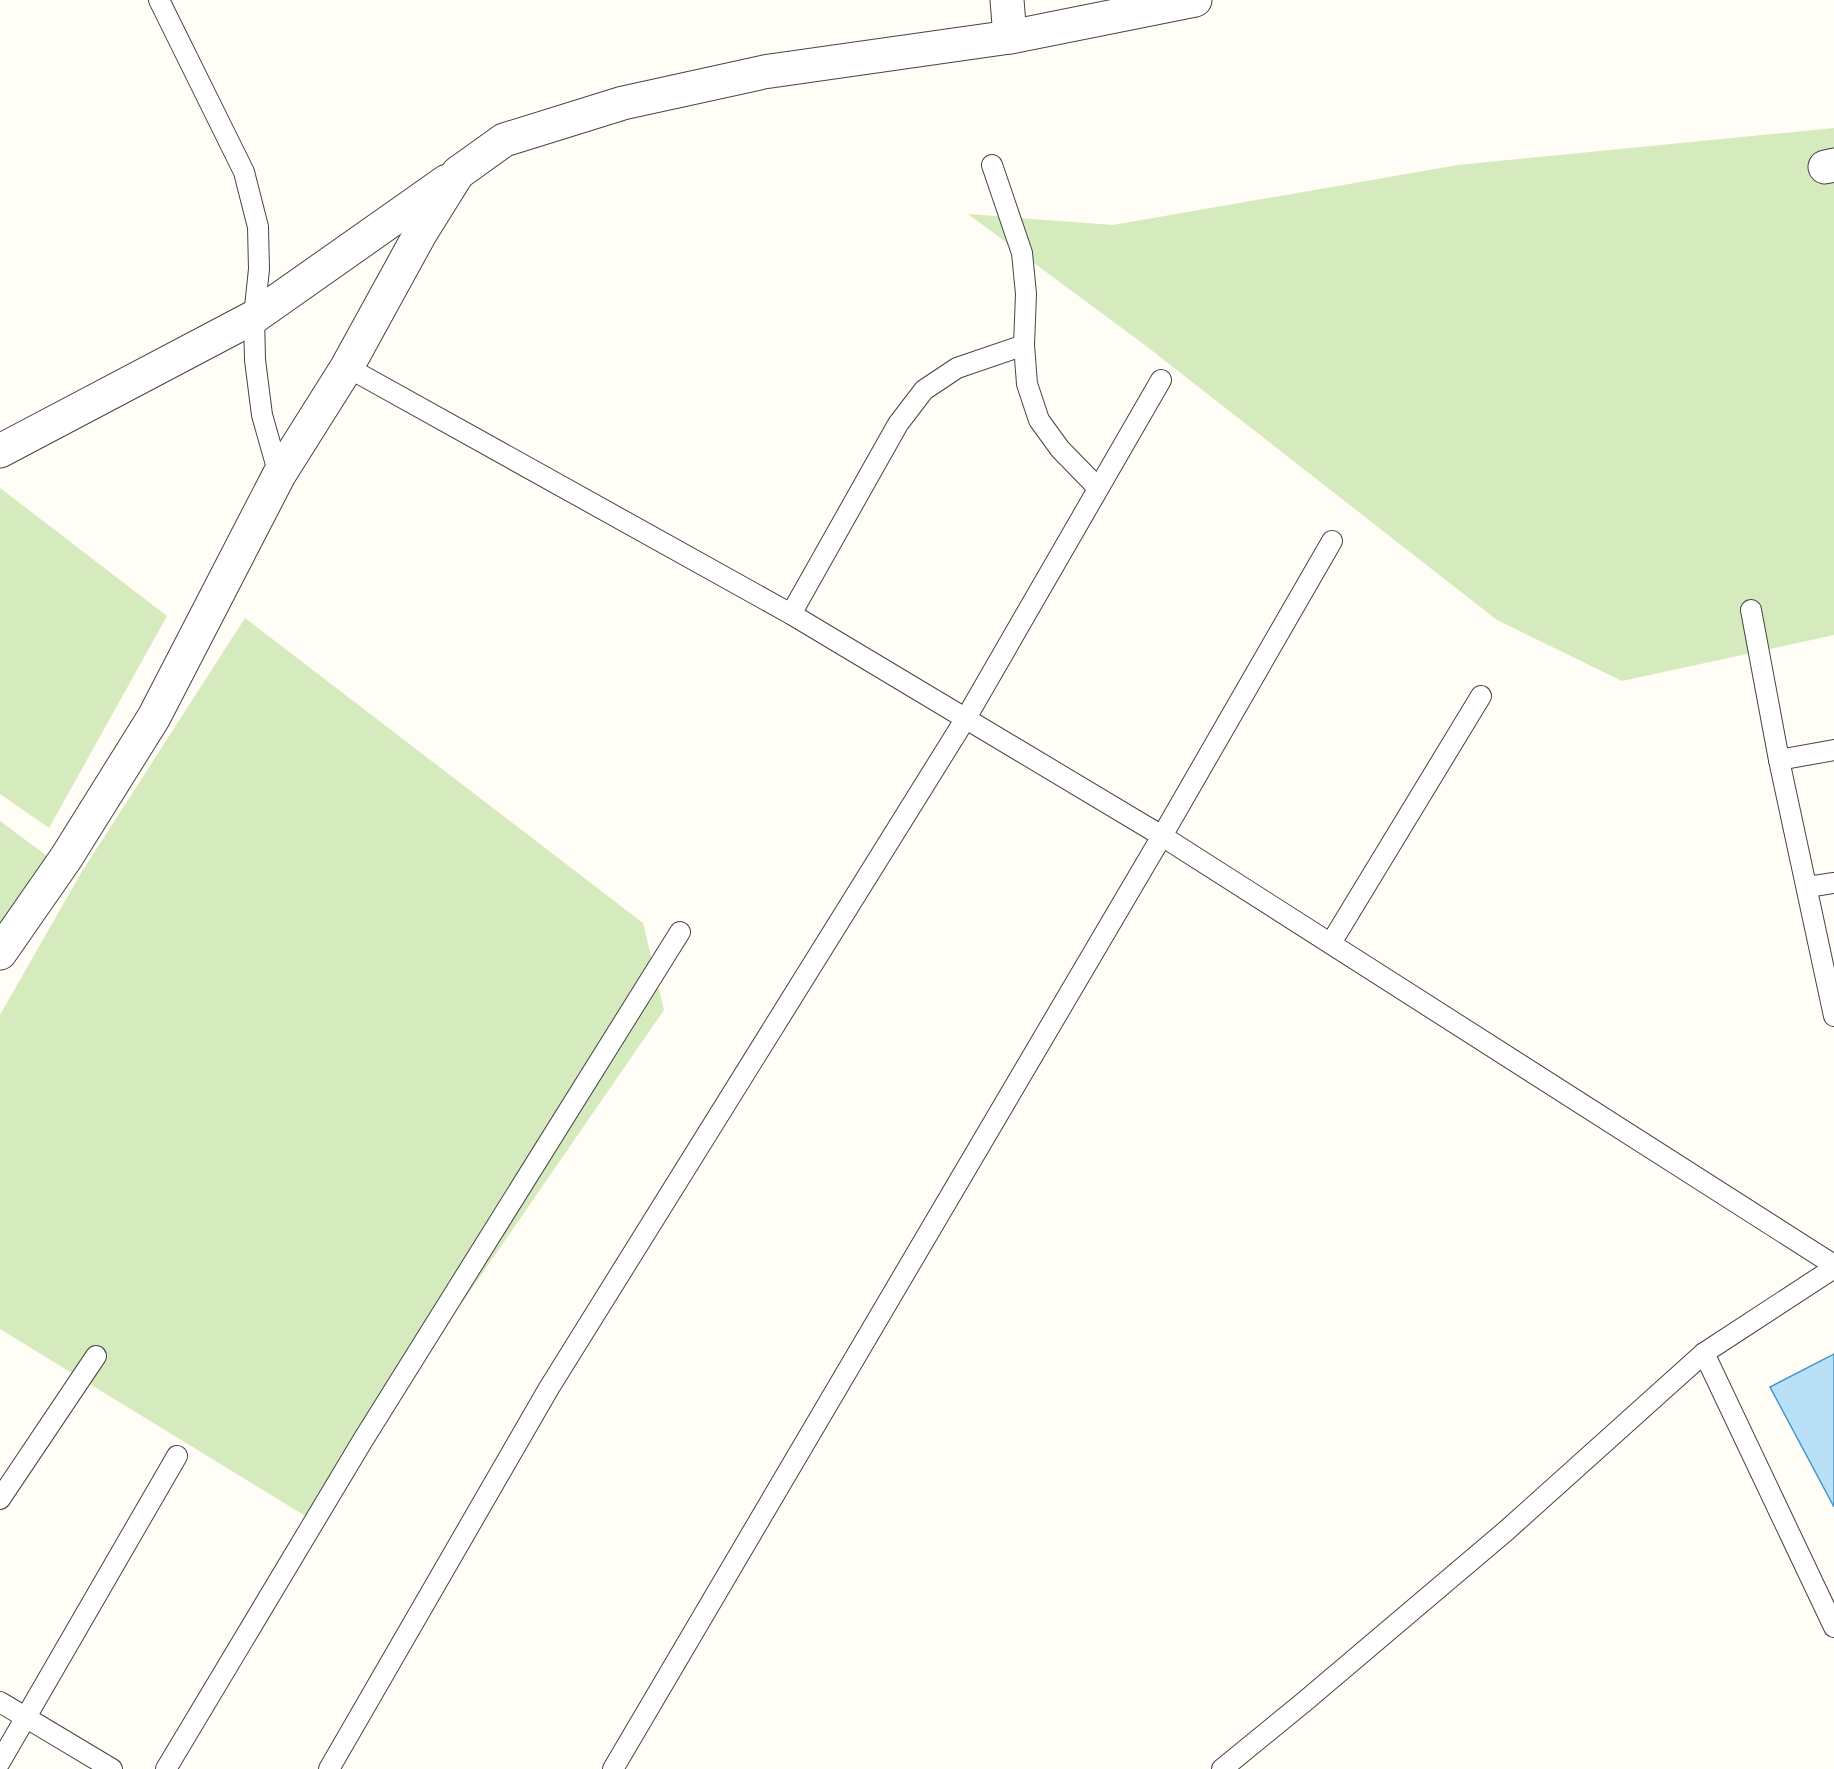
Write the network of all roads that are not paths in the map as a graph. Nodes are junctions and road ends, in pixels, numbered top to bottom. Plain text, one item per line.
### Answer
1 (159, 0) edge
2 (1007, 0) edge
3 (1195, 0) edge
4 (1010, 37) junction
5 (992, 165) dead end
6 (458, 173) junction
7 (254, 317) junction
8 (1024, 345) junction
9 (347, 368) junction
10 (1161, 380) dead end
11 (0, 451) edge
12 (279, 475) junction
13 (1098, 488) junction
14 (1332, 541) dead end
15 (1751, 610) dead end
16 (791, 614) junction
17 (1481, 696) dead end
18 (966, 718) junction
19 (1834, 750) edge
20 (1779, 759) junction
21 (1162, 836) junction
22 (1834, 883) edge
23 (1807, 887) junction
24 (680, 932) dead end
25 (1331, 943) junction
26 (0, 953) edge
27 (1834, 1016) edge
28 (1834, 1267) edge
29 (1704, 1353) junction
30 (96, 1356) dead end
31 (177, 1456) dead end
32 (0, 1499) edge
33 (1834, 1627) edge
34 (0, 1702) edge
35 (27, 1718) junction
36 (0, 1762) edge
37 (112, 1769) edge
38 (166, 1769) edge
39 (329, 1769) edge
40 (613, 1769) edge
41 (1222, 1769) edge

1 - 7 lane
2 - 4 street
3 - 4 street
4 - 6 street
5 - 8 lane
6 - 7 street
6 - 9 street
7 - 11 street
7 - 12 lane
8 - 13 lane
8 - 16 lane
9 - 12 street
9 - 16 lane
10 - 13 lane
12 - 26 street
13 - 18 lane
14 - 21 lane
15 - 20 lane
16 - 18 lane
17 - 25 lane
18 - 21 lane
18 - 39 lane
19 - 20 lane
20 - 23 lane
21 - 25 lane
21 - 40 lane
22 - 23 lane
23 - 27 lane
24 - 38 lane
25 - 28 lane
28 - 29 lane
29 - 33 lane
29 - 41 lane
30 - 32 lane
31 - 35 lane
34 - 35 lane
35 - 36 lane
35 - 37 lane

